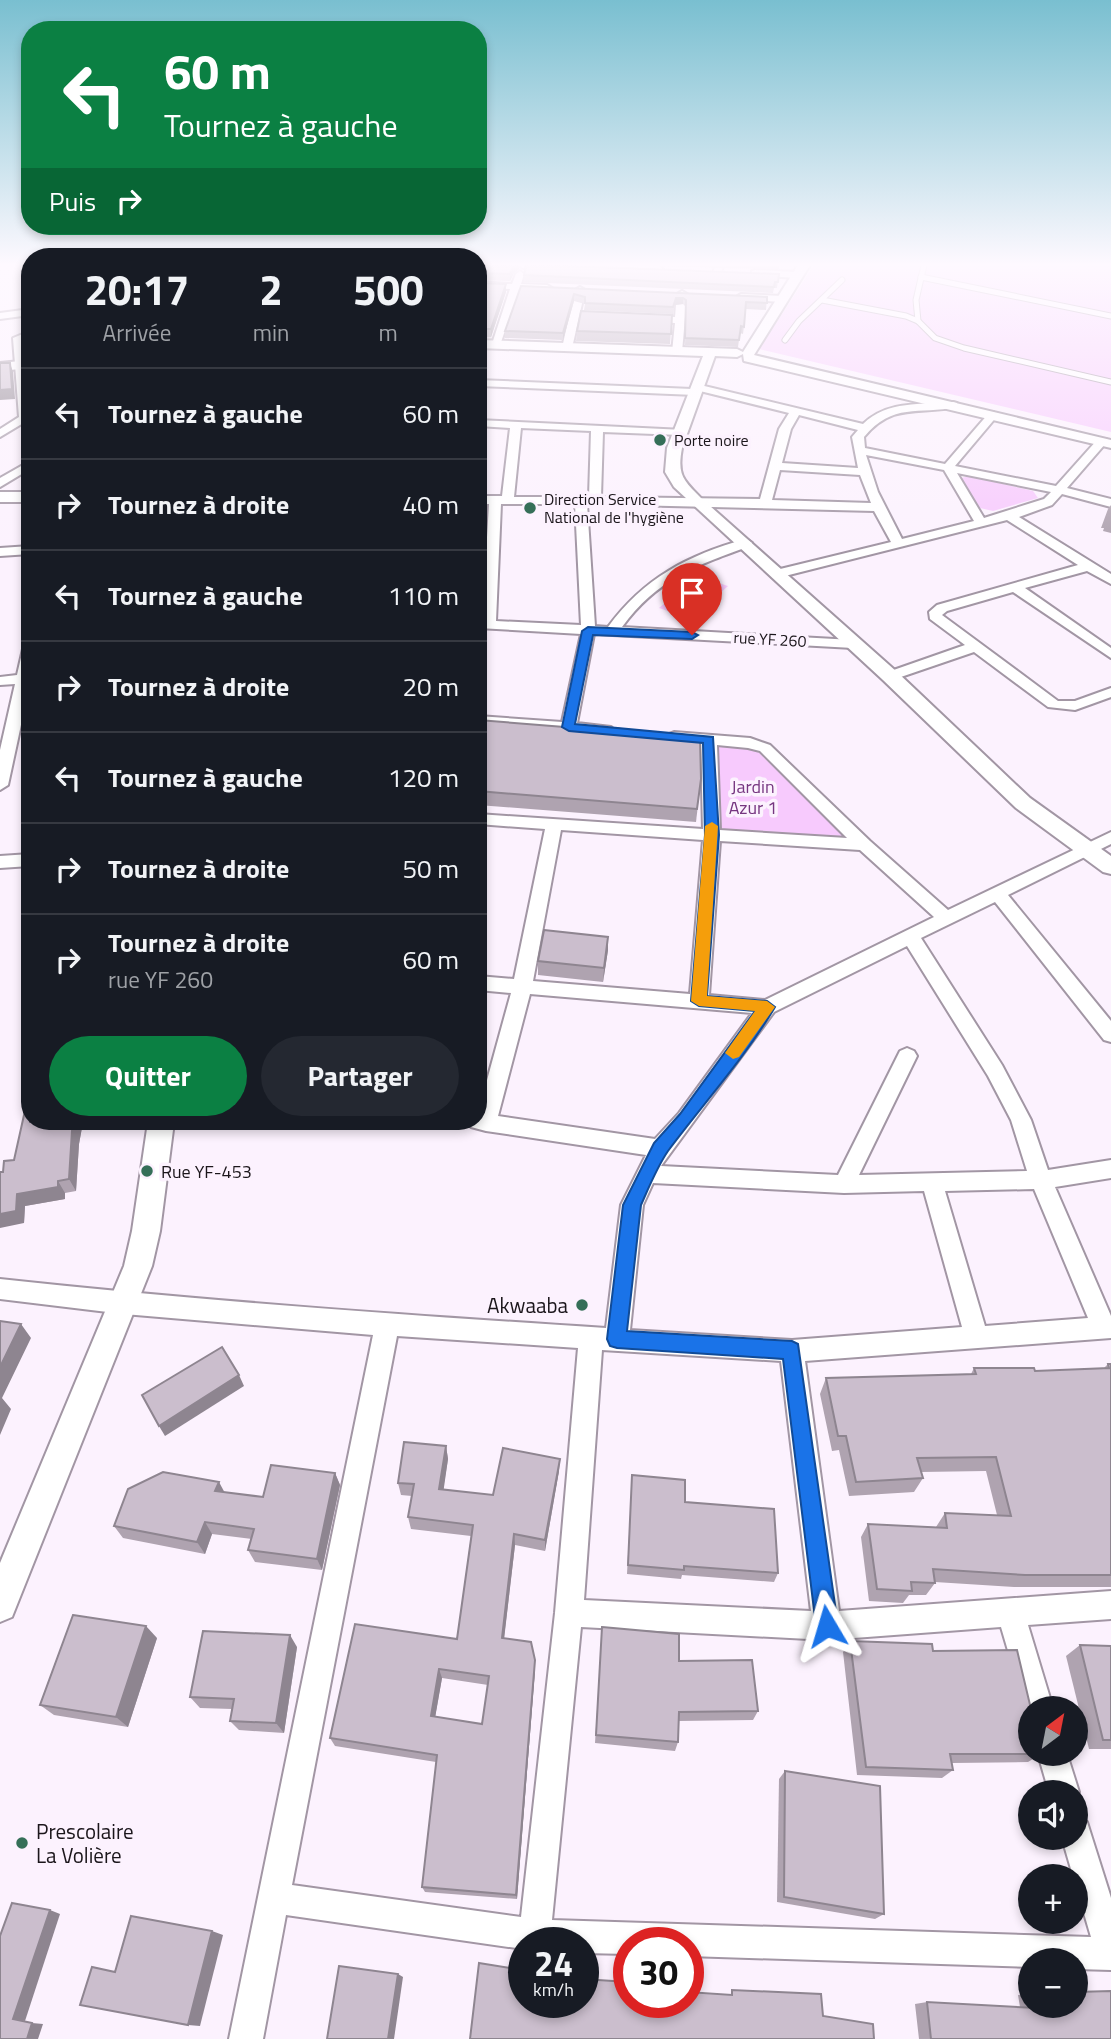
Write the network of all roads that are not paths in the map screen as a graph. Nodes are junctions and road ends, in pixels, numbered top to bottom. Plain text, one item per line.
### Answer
1 (712, 360) edge
2 (764, 360) edge
3 (1017, 360) edge
4 (21, 365) edge
5 (0, 367) edge
6 (1111, 382) edge
7 (487, 383) edge
8 (696, 389) junction
9 (953, 405) junction
10 (795, 412) junction
11 (993, 415) junction
12 (21, 418) edge
13 (0, 420) edge
14 (21, 422) edge
15 (487, 423) edge
16 (516, 425) junction
17 (865, 428) junction
18 (597, 430) junction
19 (680, 432) junction
20 (0, 434) edge
21 (1107, 443) edge
22 (859, 450) junction
23 (774, 466) junction
24 (948, 467) junction
25 (21, 470) edge
26 (865, 472) junction
27 (0, 483) edge
28 (1060, 490) junction
29 (0, 497) edge
30 (21, 497) edge
31 (487, 500) edge
32 (502, 501) junction
33 (696, 501) junction
34 (580, 502) junction
35 (595, 502) junction
36 (1111, 503) edge
37 (765, 504) junction
38 (878, 507) junction
39 (1009, 516) junction
40 (981, 523) junction
41 (746, 543) junction
42 (898, 543) junction
43 (21, 551) edge
44 (0, 552) edge
45 (1089, 566) junction
46 (777, 574) junction
47 (1111, 580) edge
48 (1016, 587) junction
49 (487, 598) edge
50 (487, 624) edge
51 (588, 631) junction
52 (612, 631) junction
53 (853, 644) junction
54 (977, 646) junction
55 (1111, 654) edge
56 (890, 676) junction
57 (21, 678) edge
58 (0, 681) edge
59 (21, 684) edge
60 (1111, 692) edge
61 (487, 722) edge
62 (6, 727) edge
63 (569, 727) junction
64 (620, 732) edge
65 (658, 735) edge
66 (709, 740) junction
67 (0, 785) edge
68 (487, 820) edge
69 (554, 825) junction
70 (712, 835) junction
71 (1111, 837) edge
72 (864, 845) junction
73 (1088, 851) junction
74 (21, 861) edge
75 (0, 862) edge
76 (1111, 867) edge
77 (998, 894) junction
78 (947, 919) junction
79 (911, 937) junction
80 (487, 984) edge
81 (522, 988) junction
82 (699, 1001) junction
83 (767, 1007) junction
84 (1111, 1035) edge
85 (907, 1056) dead end
86 (487, 1105) edge
87 (487, 1123) edge
88 (160, 1130) edge
89 (660, 1148) junction
90 (1111, 1169) edge
91 (646, 1174) junction
92 (1041, 1180) junction
93 (932, 1182) junction
94 (844, 1184) junction
95 (0, 1289) edge
96 (124, 1303) junction
97 (387, 1325) junction
98 (1108, 1328) edge
99 (977, 1337) junction
100 (604, 1340) junction
101 (792, 1351) junction
102 (7, 1571) edge
103 (0, 1605) edge
104 (1111, 1605) edge
105 (569, 1613) junction
106 (1011, 1613) junction
107 (827, 1626) junction
108 (1035, 1696) edge
109 (1081, 1850) edge
110 (275, 1898) junction
111 (536, 1927) edge
112 (508, 1931) edge
113 (599, 1937) edge
114 (1111, 1952) edge
115 (246, 2039) edge

1 - 8 street
2 - 9 street
3 - 6 lane
4 - 5 street
7 - 8 street
8 - 10 street
8 - 19 street
9 - 11 street
9 - 17 street
10 - 17 street
10 - 23 street
11 - 21 street
11 - 24 street
12 - 13 street
14 - 20 street
15 - 16 street
16 - 18 street
16 - 32 street
17 - 22 street
18 - 19 street
18 - 35 street
19 - 33 street
21 - 28 street
22 - 24 street
22 - 26 street
23 - 26 street
23 - 37 street
24 - 28 street
24 - 40 street
25 - 27 street
26 - 38 street
28 - 36 street
28 - 39 street
29 - 30 street
31 - 32 street
32 - 34 street
32 - 49 street
33 - 35 street
33 - 37 street
33 - 41 street
34 - 35 street
34 - 51 street
37 - 38 street
38 - 42 street
39 - 40 street
39 - 45 street
40 - 42 street
41 - 46 street
41 - 52 street
42 - 46 street
43 - 44 street
45 - 47 street
45 - 48 street
46 - 53 street
48 - 54 street
48 - 55 street
50 - 51 street, rue YF 260
51 - 52 street, rue YF 260
51 - 63 street
52 - 53 street, rue YF 260
53 - 56 street
54 - 56 street
54 - 60 street
56 - 73 street
57 - 58 street
59 - 62 street
61 - 63 street
62 - 67 street
63 - 64 street
65 - 66 street
66 - 70 street
66 - 72 street
68 - 69 street
69 - 70 street
69 - 81 street
70 - 72 street
70 - 82 street
71 - 73 street
72 - 78 street
73 - 76 street
73 - 77 street
74 - 75 street
77 - 78 street
77 - 84 street
78 - 79 street
79 - 83 street
79 - 92 street
80 - 81 street
81 - 82 street
81 - 86 street
82 - 83 street
83 - 89 street
85 - 94 street
87 - 89 street
88 - 96 street
89 - 91 street
90 - 92 street
91 - 94 street
91 - 100 street
92 - 93 street
92 - 98 street
93 - 94 street
93 - 99 street
95 - 96 street
96 - 97 street
96 - 102 street
97 - 100 street
97 - 110 street
98 - 99 street
99 - 101 street
100 - 101 street
100 - 105 street
101 - 107 street
102 - 103 street
104 - 106 street
105 - 107 street
105 - 111 street
106 - 107 street
106 - 108 street
109 - 114 street
110 - 112 street
110 - 115 street
113 - 114 street

